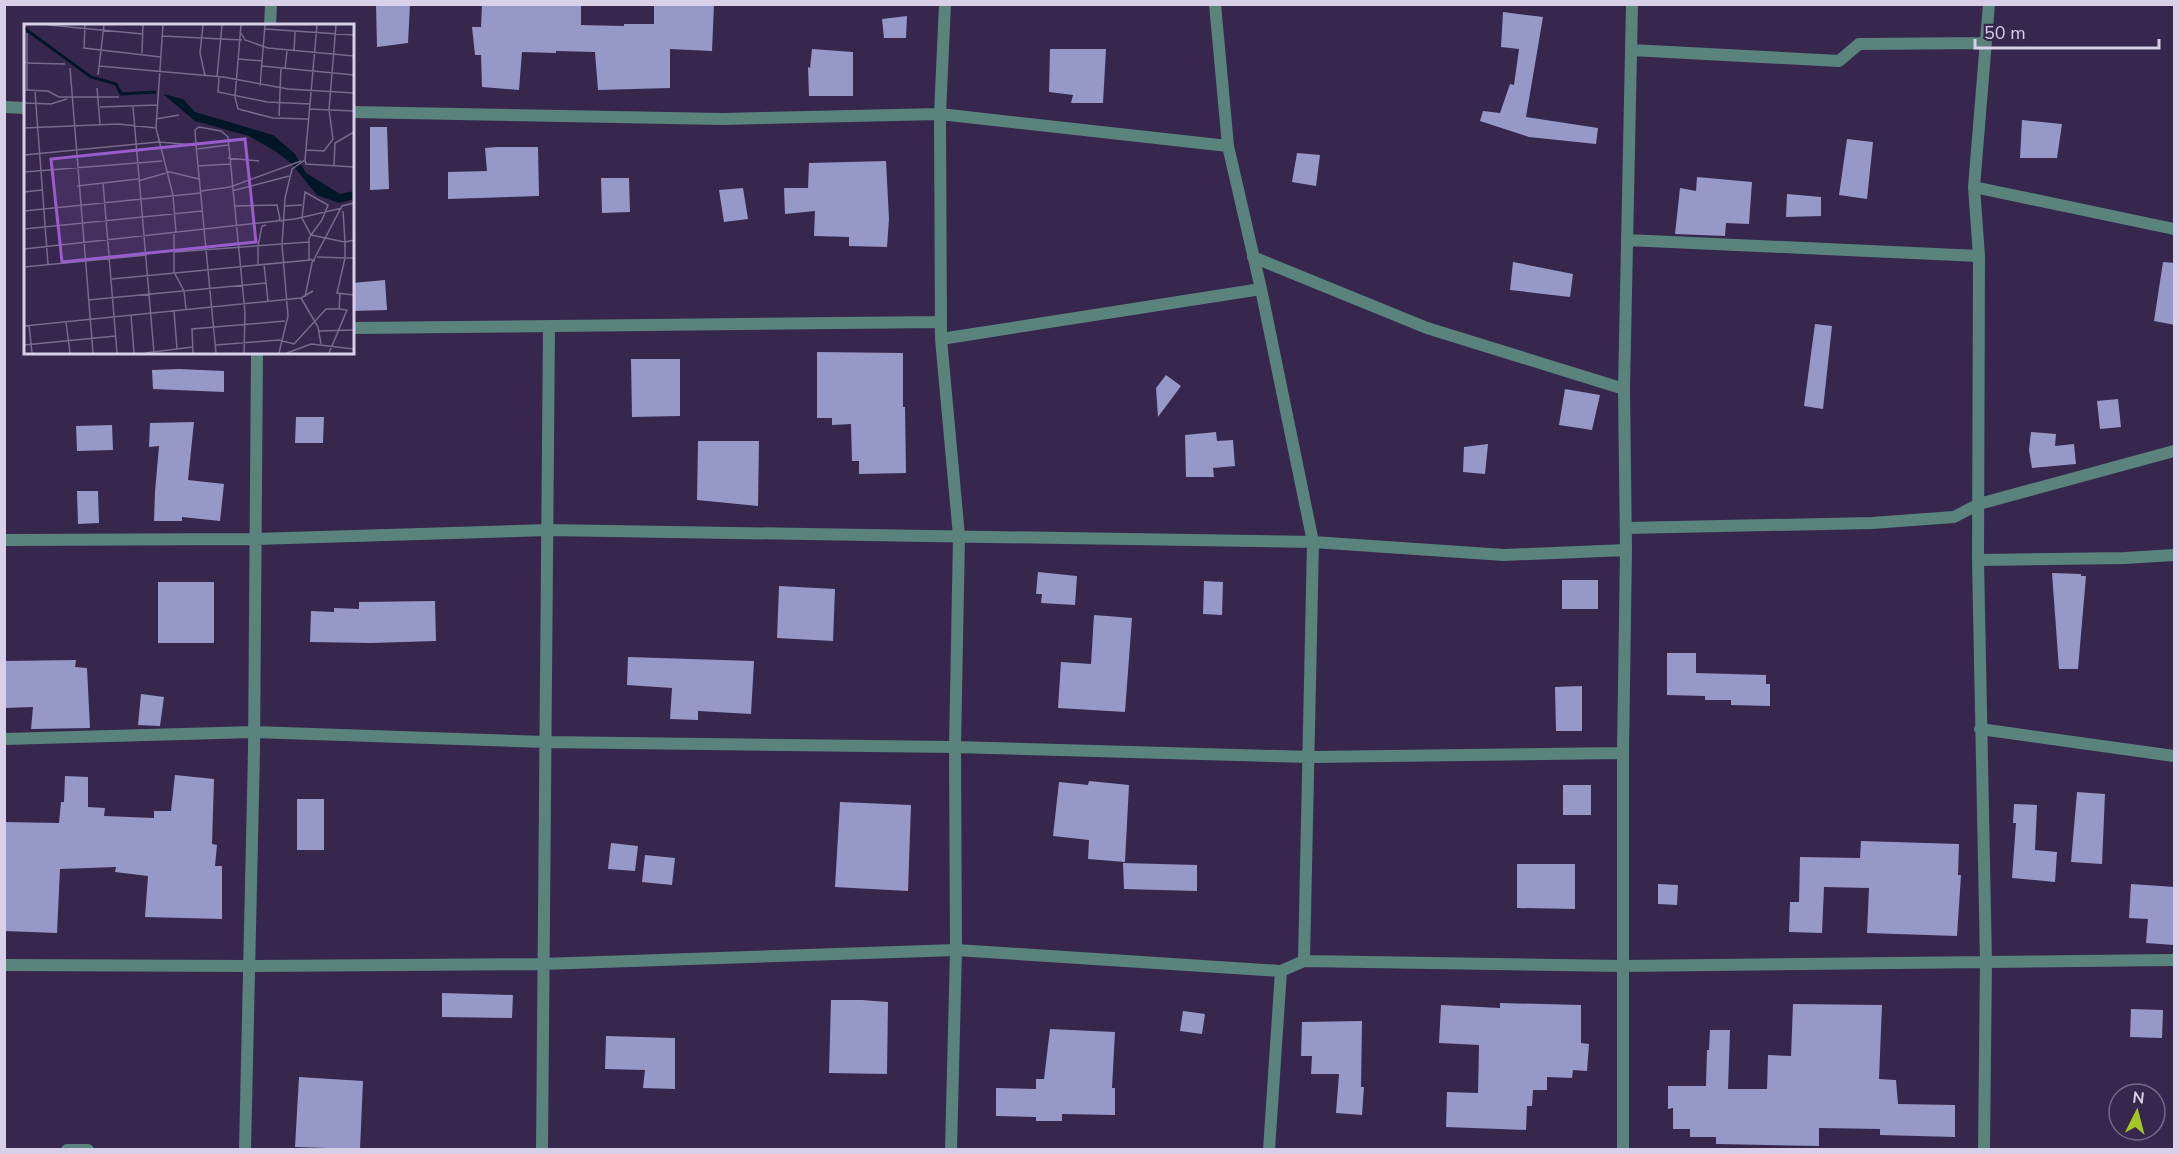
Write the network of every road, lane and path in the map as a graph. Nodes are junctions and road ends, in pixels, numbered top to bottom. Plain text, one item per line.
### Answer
1 (271, 4) edge
2 (945, 4) edge
3 (1215, 4) edge
4 (1989, 4) edge
5 (1630, 5) edge
6 (270, 24) edge
7 (1984, 43) junction
8 (1631, 51) junction
9 (4, 107) edge
10 (24, 108) edge
11 (354, 112) edge
12 (940, 114) junction
13 (1228, 146) junction
14 (1974, 187) junction
15 (2175, 229) edge
16 (1627, 240) junction
17 (1979, 256) junction
18 (1253, 257) junction
19 (1261, 289) junction
20 (941, 322) junction
21 (549, 326) junction
22 (354, 328) edge
23 (941, 339) junction
24 (257, 354) edge
25 (1624, 389) junction
26 (2175, 451) edge
27 (1979, 504) junction
28 (1626, 528) junction
29 (547, 530) junction
30 (959, 536) junction
31 (255, 538) junction
32 (4, 540) edge
33 (1313, 543) junction
34 (1626, 550) junction
35 (2175, 555) edge
36 (1978, 560) junction
37 (1980, 729) junction
38 (254, 732) junction
39 (4, 739) edge
40 (544, 741) junction
41 (954, 747) junction
42 (1623, 753) junction
43 (2175, 756) edge
44 (1310, 758) junction
45 (956, 950) junction
46 (2175, 960) edge
47 (1304, 961) junction
48 (1986, 962) junction
49 (4, 964) edge
50 (542, 964) junction
51 (248, 966) junction
52 (1622, 966) junction
53 (1281, 971) junction
54 (67, 1149) edge
55 (88, 1149) edge
56 (245, 1149) edge
57 (542, 1149) edge
58 (951, 1149) edge
59 (1269, 1149) edge
60 (1623, 1149) edge
61 (1984, 1149) edge

1 - 6 street
2 - 12 street
3 - 13 street
4 - 7 street
5 - 8 street
7 - 8 street
7 - 14 street
8 - 16 street
9 - 10 street
11 - 12 street
12 - 13 street
12 - 20 street
13 - 18 street
14 - 15 street
14 - 17 street
16 - 17 street
16 - 25 street
17 - 27 street
18 - 19 street
18 - 25 street
19 - 23 street
19 - 33 street
20 - 21 street
20 - 23 street
21 - 22 street
21 - 29 street
23 - 30 street
24 - 31 street
25 - 28 street
26 - 27 street
27 - 28 street
27 - 36 street
28 - 34 street
29 - 30 street
29 - 31 street
29 - 40 street
30 - 33 street
30 - 41 street
31 - 32 street
31 - 38 street
33 - 34 street
33 - 44 street
34 - 42 street
35 - 36 street
36 - 37 street
37 - 43 street
37 - 48 street
38 - 39 street
38 - 40 street
38 - 51 street
40 - 41 street
40 - 50 street
41 - 44 street
41 - 45 street
42 - 44 street
42 - 52 street
44 - 47 street
45 - 50 street
45 - 53 street
45 - 58 street
46 - 48 street
47 - 52 street
47 - 53 street
48 - 52 street
48 - 61 street
49 - 51 street
50 - 51 street
50 - 57 street
51 - 56 street
52 - 60 street
53 - 59 street
54 - 55 street

